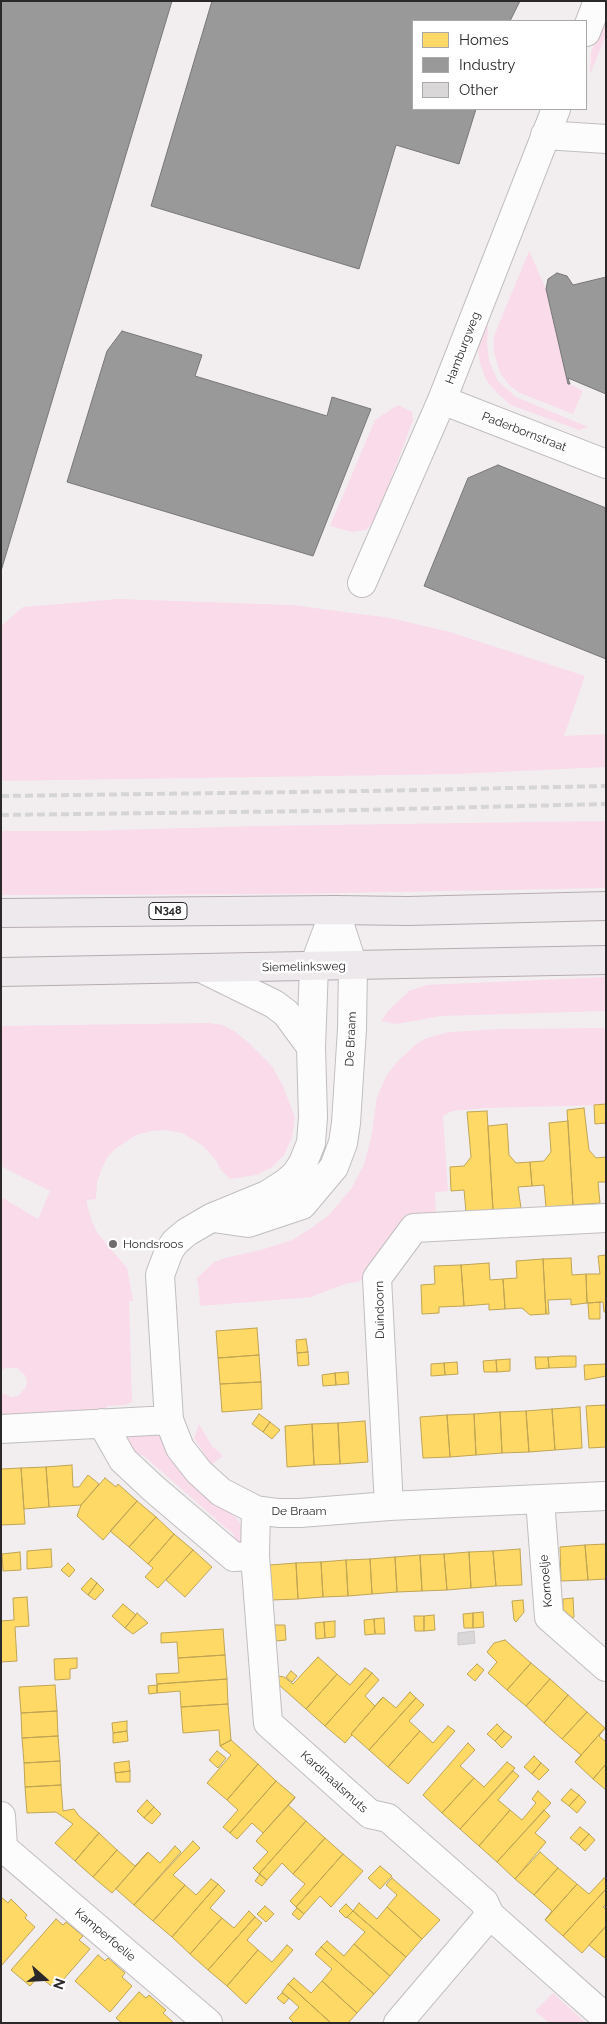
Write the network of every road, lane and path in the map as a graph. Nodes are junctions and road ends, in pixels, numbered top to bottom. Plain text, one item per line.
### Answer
1 (598, 1) edge
2 (587, 29) edge
3 (556, 110) edge
4 (545, 135) junction
5 (606, 139) edge
6 (442, 400) junction
7 (606, 464) edge
8 (362, 583) dead end
9 (606, 906) edge
10 (335, 910) junction
11 (1, 913) edge
12 (606, 960) edge
13 (314, 966) junction
14 (353, 966) junction
15 (203, 969) junction
16 (1, 972) edge
17 (311, 1047) junction
18 (211, 1218) junction
19 (606, 1218) edge
20 (168, 1420) junction
21 (102, 1423) junction
22 (1, 1429) edge
23 (606, 1496) edge
24 (540, 1500) junction
25 (389, 1506) junction
26 (256, 1510) junction
27 (255, 1556) junction
28 (606, 1667) edge
29 (1, 1816) edge
30 (2, 1847) edge
31 (490, 1915) junction
32 (606, 2018) edge
33 (208, 2023) edge
34 (398, 2023) edge

1 - 2 street
3 - 4 street, Hamburgweg
4 - 5 street
4 - 6 street, Hamburgweg
6 - 7 street, Paderbornstraat
6 - 8 street, Hamburgweg
9 - 10 main road, N348
10 - 11 main road, N348
10 - 13 street, De Braam
10 - 14 street, De Braam
12 - 14 main road, Siemelinksweg
13 - 14 main road, Siemelinksweg
13 - 15 main road, Siemelinksweg
13 - 17 street, De Braam
14 - 18 street, De Braam
15 - 16 main road, Siemelinksweg
15 - 17 street
17 - 18 street, De Braam
18 - 20 street, De Braam
19 - 25 street, Duindoorn
20 - 21 street
20 - 26 street, De Braam
21 - 22 street
21 - 27 street
23 - 24 street, De Braam
24 - 25 street, De Braam
24 - 28 street, Kornoelje
25 - 26 street, De Braam
26 - 27 street, Kardinaalsmuts
27 - 31 street, Kardinaalsmuts
29 - 30 street, Kamperfoelie
30 - 33 street, Kamperfoelie
31 - 32 street, Kardinaalsmuts
31 - 34 street

